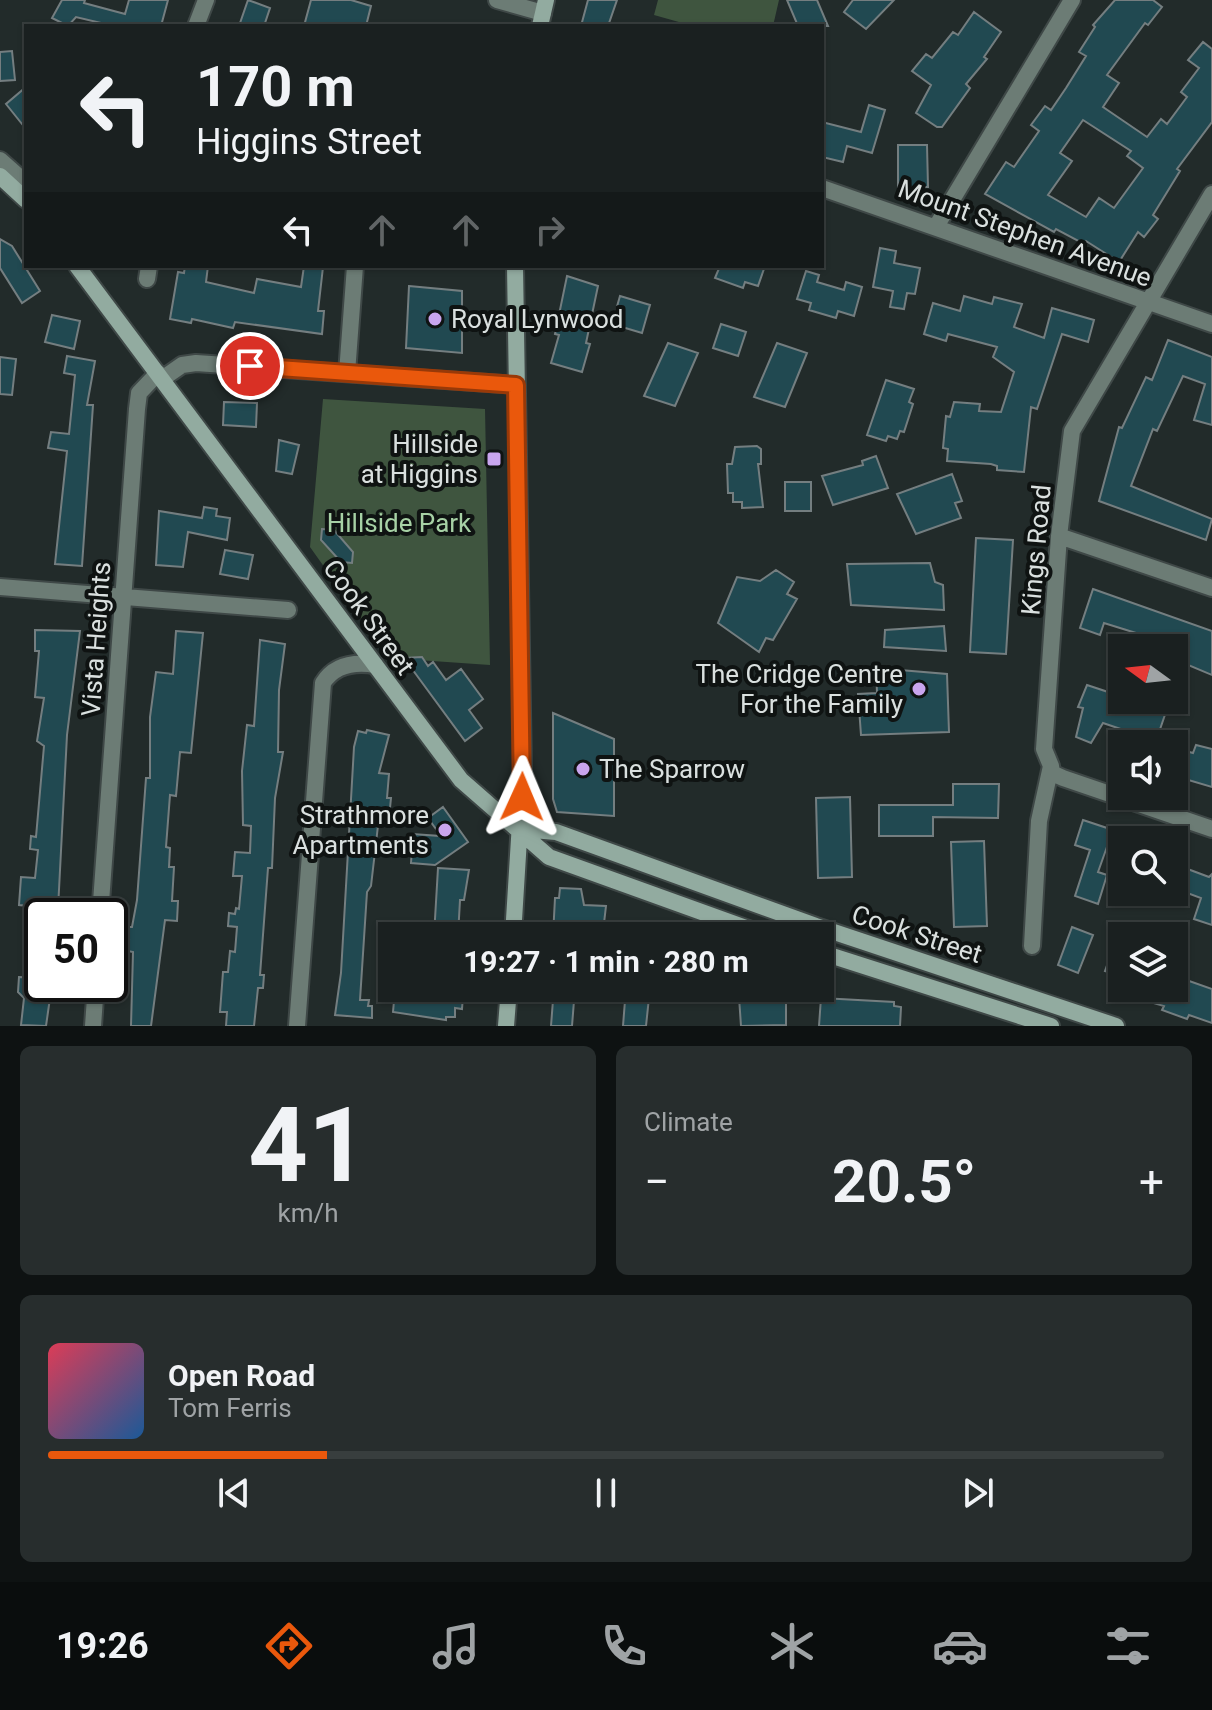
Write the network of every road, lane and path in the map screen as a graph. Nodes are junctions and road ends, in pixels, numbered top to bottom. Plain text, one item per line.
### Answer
1 (206, 0) edge
2 (497, 0) edge
3 (1072, 0) edge
4 (543, 13) edge
5 (197, 24) edge
6 (0, 160) edge
7 (0, 176) edge
8 (24, 181) edge
9 (824, 189) edge
10 (1212, 194) edge
11 (24, 198) edge
12 (937, 225) junction
13 (79, 268) edge
14 (355, 268) edge
15 (515, 268) edge
16 (1146, 302) junction
17 (1212, 324) edge
18 (347, 373) junction
19 (160, 376) junction
20 (516, 385) junction
21 (1059, 536) junction
22 (0, 587) edge
23 (1212, 588) edge
24 (123, 599) junction
25 (288, 610) dead end
26 (375, 665) junction
27 (1051, 766) junction
28 (521, 829) junction
29 (1212, 829) edge
30 (101, 898) edge
31 (514, 922) edge
32 (729, 922) edge
33 (1032, 946) dead end
34 (834, 957) edge
35 (95, 1002) edge
36 (508, 1002) edge
37 (1023, 1021) edge
38 (93, 1026) edge
39 (297, 1026) edge
40 (506, 1026) edge
41 (1051, 1026) edge
42 (1116, 1026) edge

1 - 5 street
2 - 4 street
3 - 12 street
6 - 8 street
7 - 11 main road
9 - 12 street, Mount Stephen Avenue
10 - 16 street, Kings Road
12 - 16 street, Mount Stephen Avenue
13 - 19 main road, Cook Street
14 - 18 street
15 - 20 main road
16 - 17 street, Mount Stephen Avenue
16 - 21 street, Kings Road
18 - 19 street
18 - 20 street
19 - 24 street, Vista Heights
19 - 26 main road, Cook Street
20 - 28 main road
21 - 23 street
21 - 27 street, Kings Road
22 - 24 street
24 - 25 street
24 - 30 street, Vista Heights
26 - 28 main road, Cook Street
26 - 39 street
27 - 29 street
27 - 33 street, Kings Road
28 - 31 main road
28 - 32 main road, Cook Street
28 - 42 main road, Cook Street
34 - 37 main road, Cook Street
35 - 38 street
36 - 40 main road
37 - 41 main road, Cook Street

